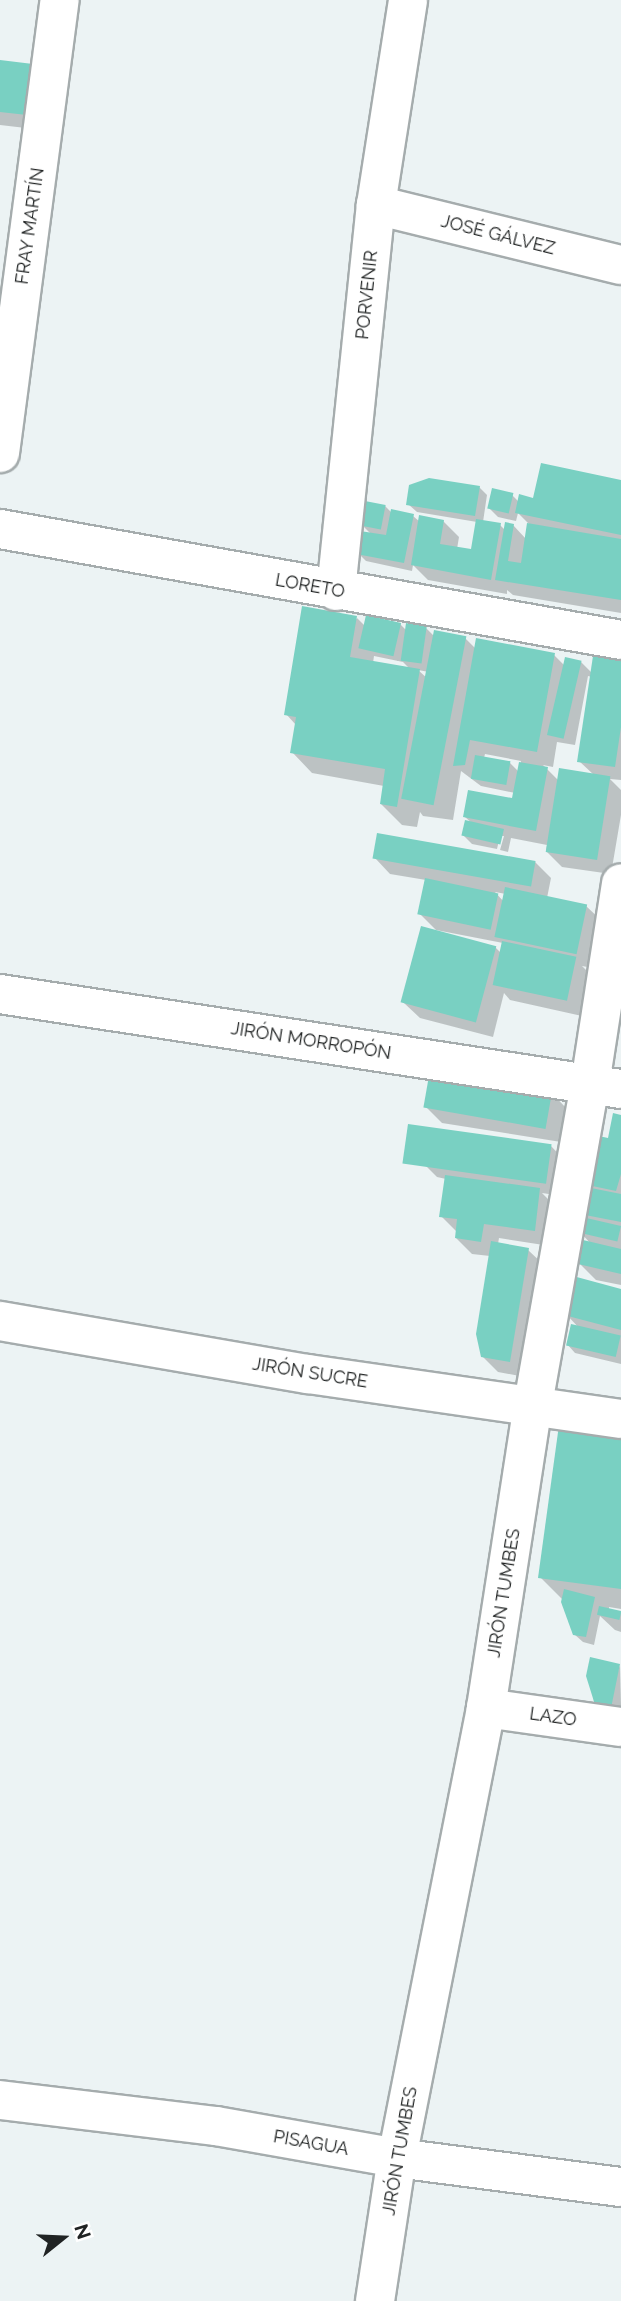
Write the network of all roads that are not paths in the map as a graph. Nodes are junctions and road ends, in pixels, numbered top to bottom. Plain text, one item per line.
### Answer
1 (60, 0) edge
2 (408, 0) edge
3 (376, 205) junction
4 (621, 265) edge
5 (0, 453) edge
6 (0, 529) edge
7 (336, 591) junction
8 (621, 640) edge
9 (621, 883) edge
10 (0, 994) edge
11 (606, 1087) edge
12 (0, 1321) edge
13 (533, 1404) junction
14 (621, 1419) edge
15 (486, 1707) junction
16 (621, 1727) edge
17 (0, 2100) edge
18 (397, 2158) junction
19 (621, 2187) edge
20 (374, 2301) edge

1 - 5 street, FRAY MARTÍN
2 - 3 street, PORVENIR
3 - 4 street, JOSÉ GÁLVEZ
3 - 7 street, PORVENIR
6 - 7 street, LORETO
7 - 8 street, LORETO
9 - 11 street, JIRÓN TUMBES
10 - 11 street, JIRÓN MORROPÓN
11 - 13 street, JIRÓN TUMBES
12 - 13 street, JIRÓN SUCRE
13 - 14 street, JIRÓN SUCRE
13 - 15 street, JIRÓN TUMBES
15 - 16 street, LAZO
15 - 18 street, JIRÓN TUMBES
17 - 18 street, PISAGUA
18 - 19 street, PISAGUA
18 - 20 street, JIRÓN TUMBES

